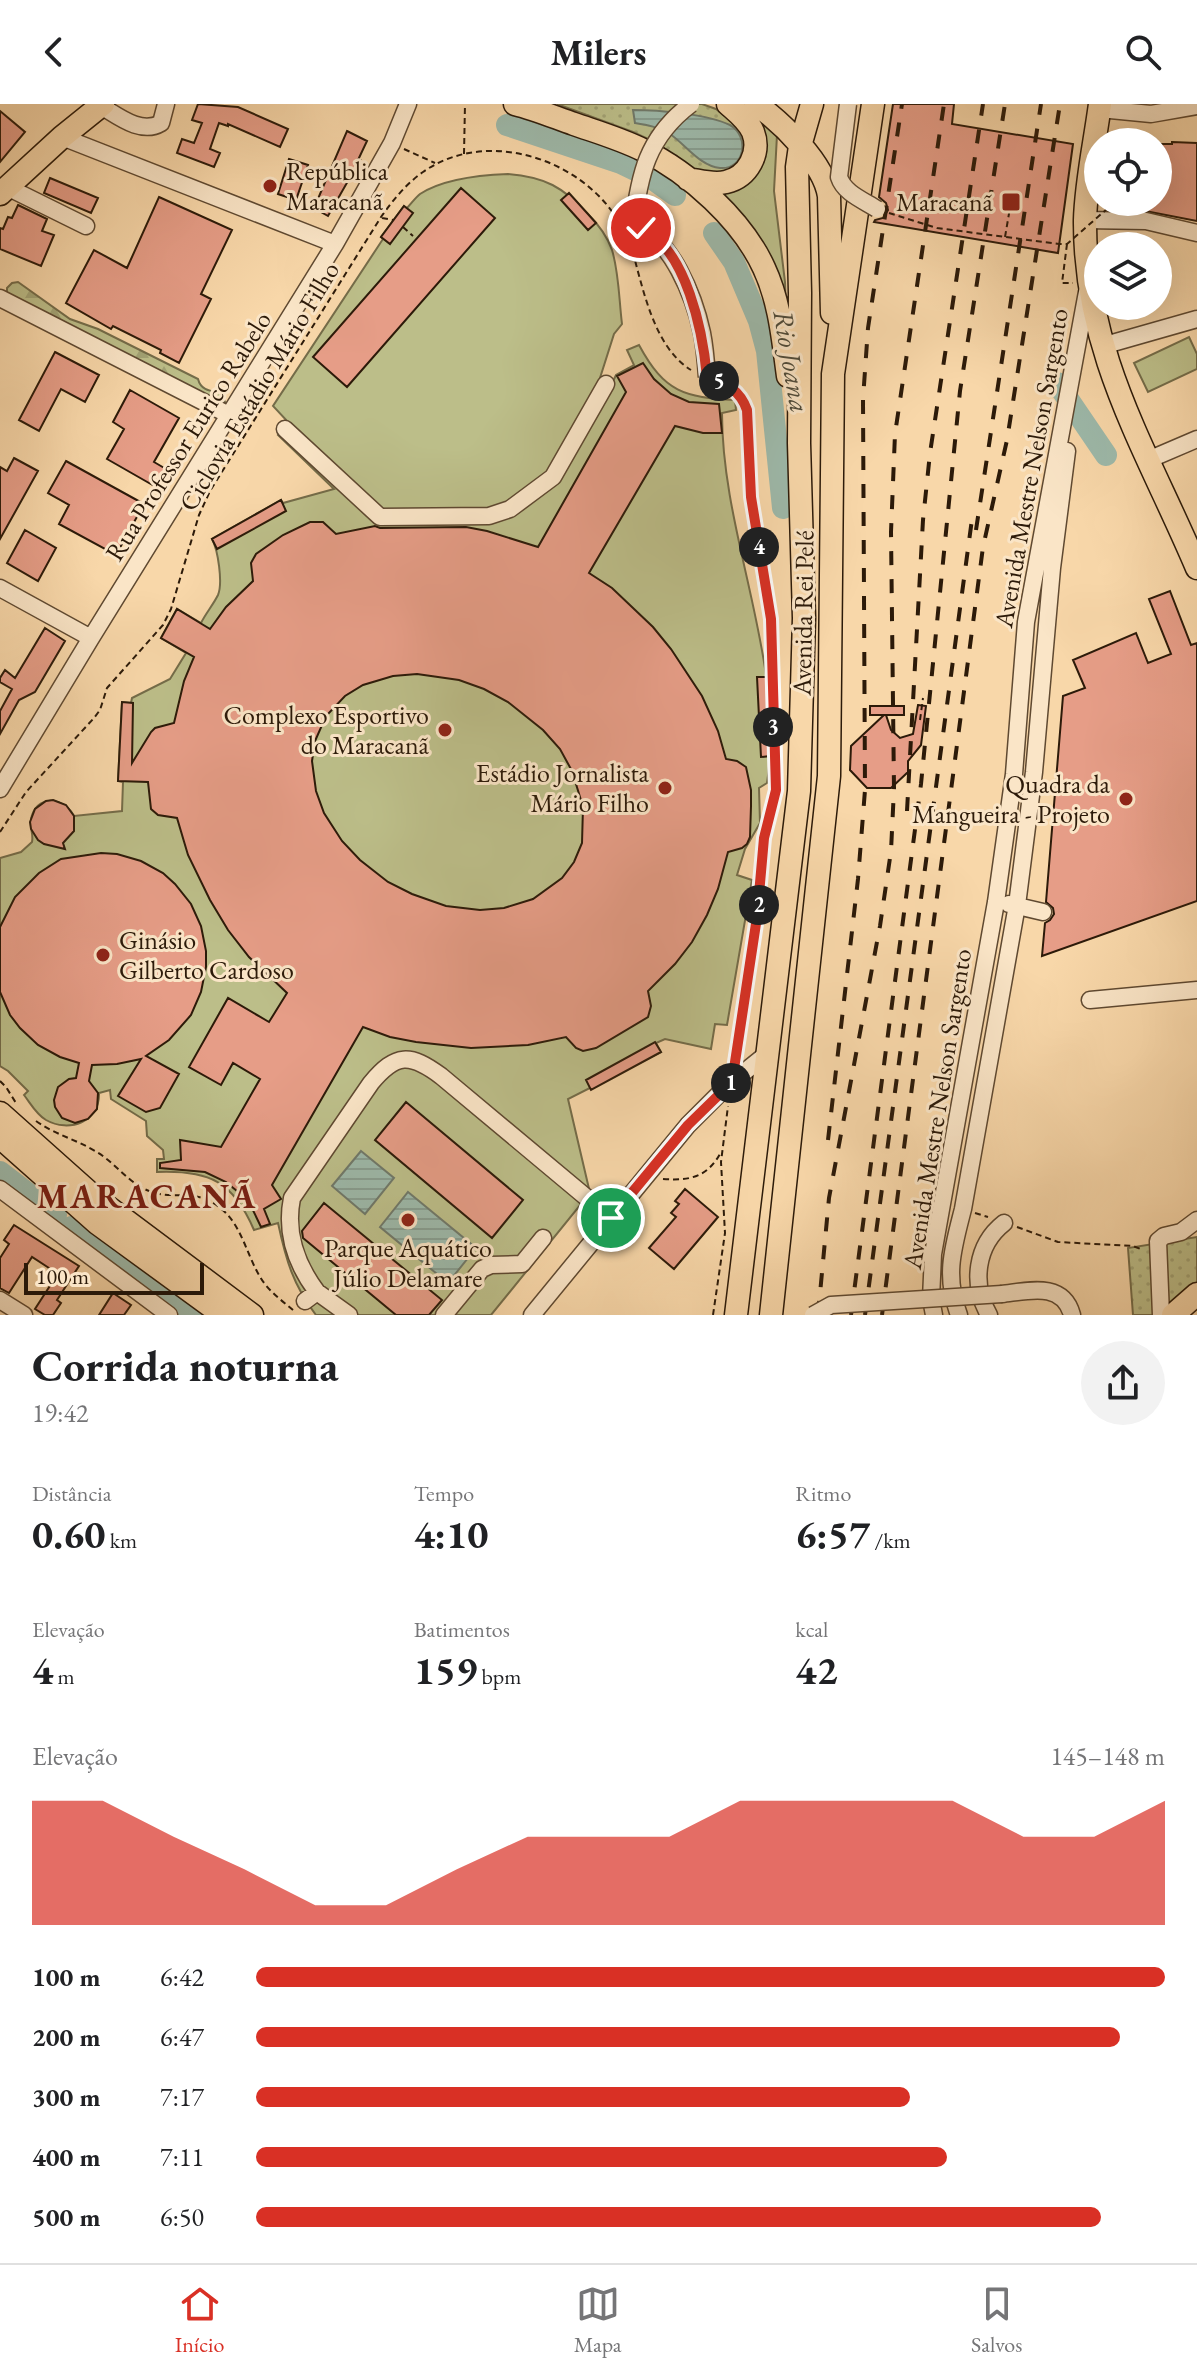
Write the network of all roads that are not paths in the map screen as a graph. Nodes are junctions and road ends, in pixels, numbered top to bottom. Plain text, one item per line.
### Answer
1 (166, 104) edge
2 (408, 104) edge
3 (515, 104) edge
4 (691, 104) edge
5 (728, 104) edge
6 (756, 104) edge
7 (848, 104) edge
8 (873, 104) edge
9 (102, 105) edge
10 (1100, 106) edge
11 (1197, 106) edge
12 (809, 107) edge
13 (62, 137) junction
14 (800, 146) junction
15 (687, 179) junction
16 (2, 187) edge
17 (877, 209) road end
18 (1085, 220) junction
19 (86, 226) dead end
20 (1086, 232) edge
21 (1197, 233) edge
22 (335, 244) junction
23 (0, 298) edge
24 (1084, 309) edge
25 (1197, 319) edge
26 (1084, 320) edge
27 (1097, 320) edge
28 (1102, 346) junction
29 (833, 374) junction
30 (707, 377) road end
31 (606, 384) dead end
32 (229, 415) junction
33 (285, 429) dead end
34 (1197, 439) edge
35 (799, 443) junction
36 (1148, 460) junction
37 (1189, 526) edge
38 (1197, 568) edge
39 (0, 588) edge
40 (804, 634) junction
41 (91, 638) junction
42 (830, 660) junction
43 (0, 789) edge
44 (996, 902) junction
45 (1017, 905) junction
46 (1043, 912) dead end
47 (1197, 990) edge
48 (1090, 1000) dead end
49 (768, 1053) junction
50 (9, 1111) edge
51 (0, 1137) edge
52 (0, 1189) edge
53 (611, 1218) junction
54 (1197, 1220) edge
55 (1004, 1223) road end
56 (543, 1238) dead end
57 (1197, 1294) edge
58 (0, 1300) edge
59 (308, 1302) edge
60 (24, 1315) edge
61 (169, 1315) edge
62 (223, 1315) edge
63 (252, 1315) edge
64 (349, 1315) edge
65 (444, 1315) edge
66 (532, 1315) edge
67 (736, 1315) edge
68 (771, 1315) edge
69 (813, 1315) edge
70 (934, 1315) edge
71 (959, 1315) edge
72 (989, 1315) edge
73 (1072, 1315) edge
74 (1161, 1315) edge
75 (1173, 1315) edge

1 - 9 street
2 - 22 street, Rua Professor Eurico Rabelo
3 - 15 main road
4 - 30 street, bridge
5 - 15 main road
6 - 14 main road
7 - 17 street, bridge
8 - 29 main road, Avenida Rei Pelé
9 - 13 main road
10 - 11 street
10 - 18 main road
12 - 14 main road, Avenida Rei Pelé
13 - 16 main road
13 - 22 street
14 - 29 main road
14 - 35 main road, Avenida Rei Pelé
15 - 35 main road
16 - 19 street
18 - 20 main road
18 - 21 street
22 - 32 street, Rua Professor Eurico Rabelo
23 - 32 street
24 - 44 street, Avenida Mestre Nelson Sargento
25 - 28 street
26 - 45 street, Avenida Mestre Nelson Sargento
27 - 28 main road
28 - 36 main road
29 - 42 main road, Avenida Rei Pelé
31 - 33 street
32 - 41 street, Rua Professor Eurico Rabelo
34 - 36 street
35 - 40 main road, Avenida Rei Pelé
36 - 37 main road
37 - 38 main road
39 - 41 street
40 - 42 main road
40 - 49 main road, Avenida Rei Pelé
41 - 43 street, Rua Professor Eurico Rabelo
42 - 68 main road, Avenida Rei Pelé
44 - 45 street
44 - 70 street, Avenida Mestre Nelson Sargento
45 - 46 street
45 - 71 street, Avenida Mestre Nelson Sargento
47 - 48 street
49 - 53 street
49 - 67 main road, Avenida Rei Pelé
50 - 63 main road
51 - 62 main road
52 - 61 street
53 - 59 street
53 - 66 street
54 - 74 street
55 - 72 street
56 - 65 street
57 - 75 main road
58 - 60 street
59 - 64 street
69 - 73 street, bridge

